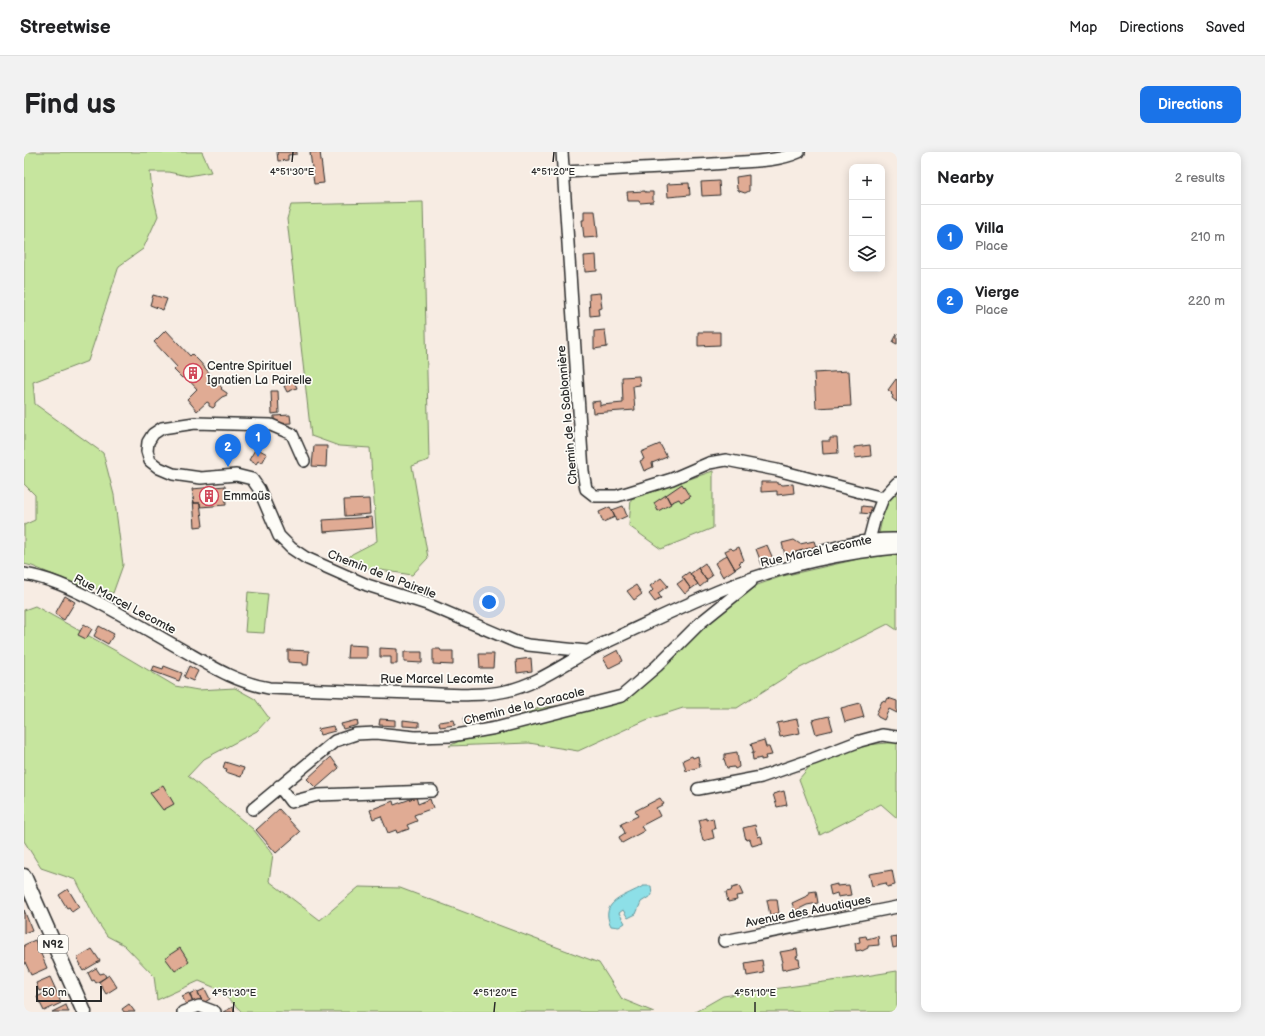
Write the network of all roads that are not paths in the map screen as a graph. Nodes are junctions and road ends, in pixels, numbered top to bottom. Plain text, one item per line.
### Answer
1 (562, 152) edge
2 (799, 152) edge
3 (564, 172) junction
4 (304, 461) dead end
5 (897, 483) edge
6 (883, 498) junction
7 (897, 539) edge
8 (869, 540) junction
9 (897, 548) edge
10 (24, 574) edge
11 (758, 577) junction
12 (588, 651) junction
13 (897, 737) edge
14 (279, 786) junction
15 (432, 790) dead end
16 (698, 790) dead end
17 (253, 809) dead end
18 (24, 876) edge
19 (897, 907) edge
20 (724, 941) dead end
21 (84, 1012) edge
22 (183, 1012) edge
23 (215, 1012) edge

1 - 3 street, Chemin de la Sablonnière
2 - 3 street
3 - 6 street, Chemin de la Sablonnière
4 - 12 street, Chemin de la Pairelle
5 - 6 street
6 - 8 street
7 - 8 street
8 - 11 street
9 - 11 street, Rue Marcel Lecomte
10 - 12 street, Rue Marcel Lecomte
11 - 12 street, Rue Marcel Lecomte
11 - 14 street, Chemin de la Caracole
13 - 16 street
14 - 15 street
14 - 17 street, Chemin de la Caracole
18 - 21 main road, N92
19 - 20 street, Avenue des Aduatiques
22 - 23 street

